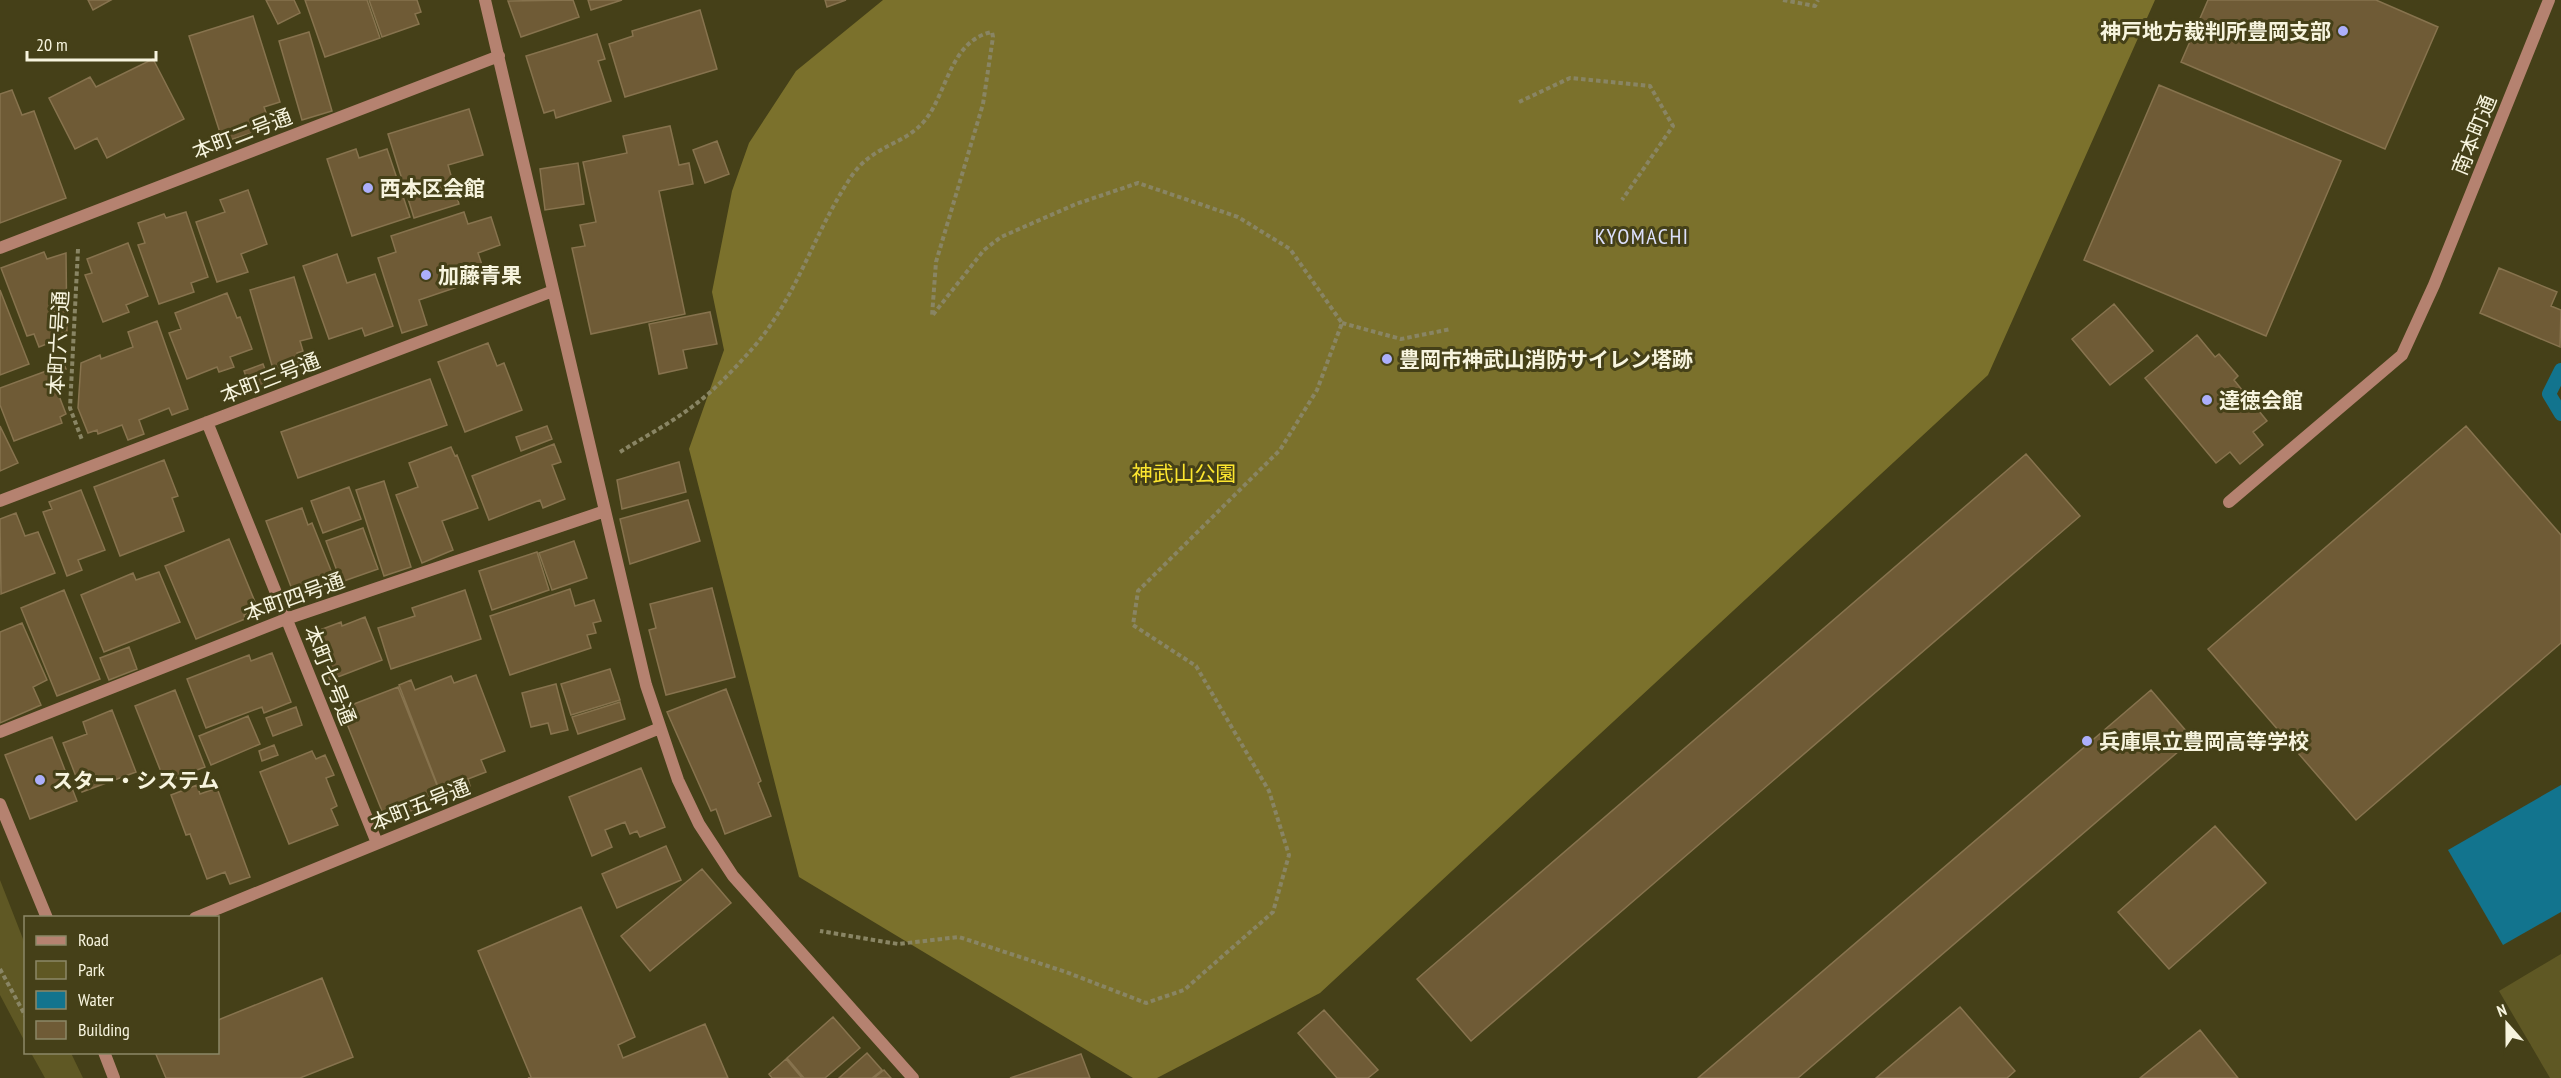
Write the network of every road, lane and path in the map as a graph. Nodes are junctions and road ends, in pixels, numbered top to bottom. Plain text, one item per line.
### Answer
1 (485, 0) edge
2 (1783, 0) edge
3 (1818, 0) edge
4 (2549, 0) edge
5 (499, 56) junction
6 (1519, 102) dead end
7 (1622, 200) dead end
8 (80, 218) junction
9 (0, 248) edge
10 (553, 291) junction
11 (1342, 323) junction
12 (1450, 329) dead end
13 (207, 422) junction
14 (617, 454) dead end
15 (92, 466) junction
16 (0, 501) edge
17 (2229, 502) dead end
18 (605, 511) junction
19 (286, 619) junction
20 (660, 728) junction
21 (0, 732) edge
22 (0, 804) edge
23 (377, 843) junction
24 (46, 916) edge
25 (200, 916) edge
26 (777, 929) junction
27 (0, 969) edge
28 (24, 1013) edge
29 (104, 1054) edge
30 (114, 1078) edge
31 (913, 1078) edge

1 - 5 street
2 - 3 path
4 - 17 street, 南本町通
5 - 8 street, 本町二号通
5 - 10 street
6 - 7 path
8 - 9 street, 本町二号通
8 - 15 path, 本町六号通
10 - 13 street, 本町三号通
10 - 18 street
11 - 12 path
11 - 14 path
11 - 26 path
13 - 15 street, 本町三号通
13 - 19 street, 本町七号通
15 - 16 street, 本町三号通
18 - 19 street, 本町四号通
18 - 20 street
19 - 21 street, 本町四号通
19 - 23 street, 本町七号通
20 - 23 street, 本町五号通
20 - 26 street
22 - 24 street
23 - 25 street, 本町五号通
26 - 31 street
27 - 28 path
29 - 30 street

